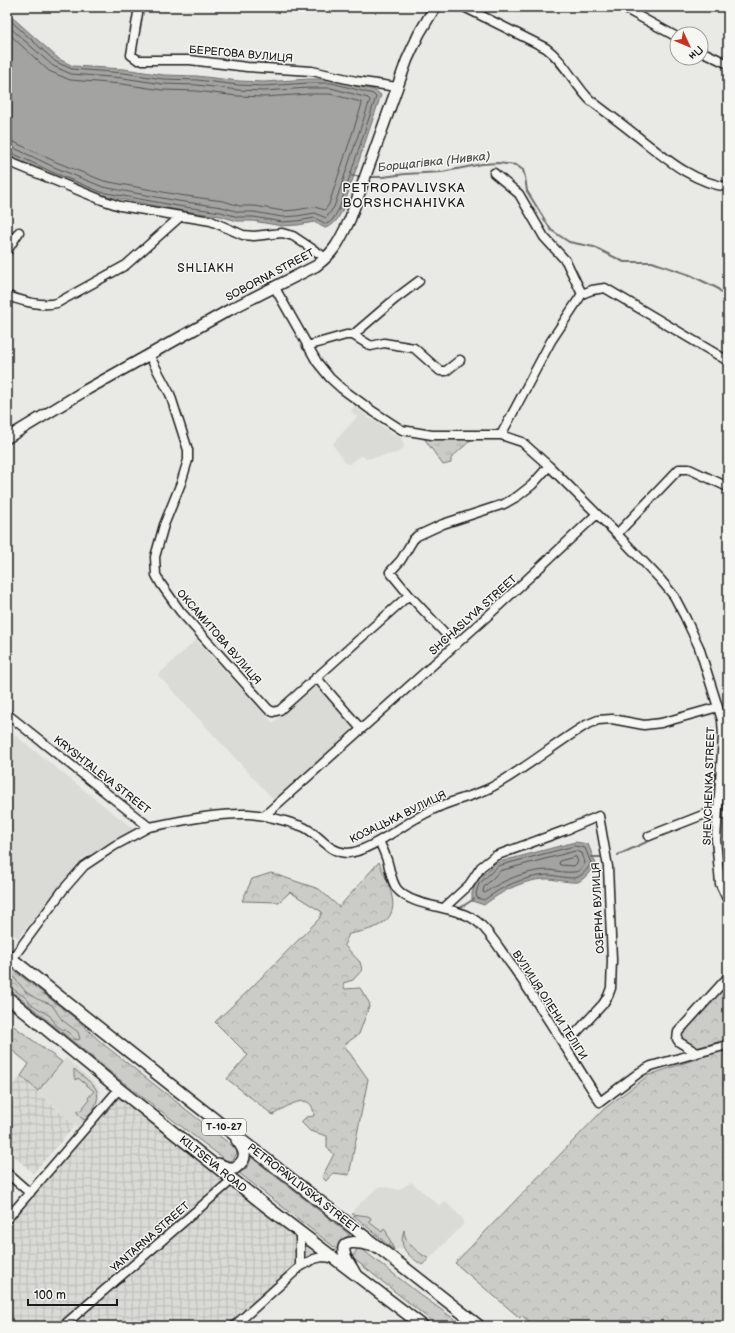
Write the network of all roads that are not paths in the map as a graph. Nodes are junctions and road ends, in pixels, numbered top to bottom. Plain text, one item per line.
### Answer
1 (139, 7) edge
2 (435, 7) edge
3 (464, 7) edge
4 (622, 7) edge
5 (669, 33) edge
6 (709, 55) edge
7 (728, 64) edge
8 (397, 87) junction
9 (7, 161) edge
10 (494, 173) dead end
11 (728, 187) edge
12 (181, 216) junction
13 (19, 232) dead end
14 (7, 251) edge
15 (326, 258) junction
16 (419, 281) dead end
17 (275, 288) junction
18 (582, 294) junction
19 (7, 296) edge
20 (354, 335) junction
21 (307, 346) junction
22 (149, 355) junction
23 (460, 360) dead end
24 (728, 361) edge
25 (501, 435) junction
26 (7, 438) edge
27 (549, 466) junction
28 (728, 487) edge
29 (597, 514) junction
30 (617, 534) junction
31 (409, 595) junction
32 (456, 645) junction
33 (316, 677) junction
34 (718, 707) junction
35 (7, 714) edge
36 (725, 718) edge
37 (361, 729) junction
38 (718, 808) junction
39 (264, 816) junction
40 (192, 819) joint
41 (149, 827) junction
42 (649, 836) dead end
43 (379, 841) junction
44 (728, 901) edge
45 (445, 907) junction
46 (9, 957) edge
47 (728, 977) edge
48 (7, 997) edge
49 (728, 1045) edge
50 (564, 1046) junction
51 (697, 1053) junction
52 (119, 1089) junction
53 (229, 1131) junction
54 (208, 1160) junction
55 (7, 1173) edge
56 (233, 1179) junction
57 (30, 1193) junction
58 (7, 1219) edge
59 (300, 1233) junction
60 (378, 1247) junction
61 (333, 1258) junction
62 (300, 1267) junction
63 (357, 1276) junction
64 (63, 1326) edge
65 (234, 1326) edge
66 (423, 1326) edge
67 (479, 1326) edge

1 - 8 street, БЕРЕГОВА ВУЛИЦЯ
2 - 8 main road, SOBORNA STREET
3 - 11 street
4 - 5 street
6 - 7 street
8 - 15 main road, SOBORNA STREET
9 - 12 street
10 - 18 street
12 - 15 street
12 - 19 street
13 - 14 street
15 - 17 main road, SOBORNA STREET
16 - 20 street
17 - 21 street, SHEVCHENKA STREET
17 - 22 main road, SOBORNA STREET
18 - 24 street
18 - 25 street
20 - 21 street
20 - 23 street
21 - 25 street, SHEVCHENKA STREET
22 - 26 main road, SOBORNA STREET
22 - 33 street, ОКСАМИТОВА ВУЛИЦЯ
25 - 27 street, SHEVCHENKA STREET
27 - 29 street, SHEVCHENKA STREET
27 - 31 street
28 - 30 street
29 - 30 street, SHEVCHENKA STREET
29 - 32 street, SHCHASLYVA STREET
30 - 34 street, SHEVCHENKA STREET
31 - 32 street
31 - 33 street, ОКСАМИТОВА ВУЛИЦЯ
32 - 37 street, SHCHASLYVA STREET
33 - 37 street
34 - 36 street, SHEVCHENKA STREET
34 - 43 street, КОЗАЦЬКА ВУЛИЦЯ
35 - 41 street, KRYSHTALEVA STREET
36 - 38 street, SHEVCHENKA STREET
37 - 39 street, SHCHASLYVA STREET
38 - 42 street
38 - 44 street, SHEVCHENKA STREET
39 - 40 street, КОЗАЦЬКА ВУЛИЦЯ
39 - 43 street, КОЗАЦЬКА ВУЛИЦЯ
40 - 41 street, KRYSHTALEVA STREET
41 - 46 street, PETROPAVLIVSKA STREET
43 - 45 street, ВУЛИЦЯ ОЛЕНИ ТЕЛІГИ
45 - 50 street, ВУЛИЦЯ ОЛЕНИ ТЕЛІГИ
45 - 50 street, ОЗЕРНА ВУЛИЦЯ
46 - 53 highway, PETROPAVLIVSKA STREET / Т-10-27
47 - 51 street
48 - 52 highway, KILTSEVA ROAD / Т-10-27
49 - 51 street, ВУЛИЦЯ ОЛЕНИ ТЕЛІГИ
50 - 51 street, ВУЛИЦЯ ОЛЕНИ ТЕЛІГИ
52 - 54 highway, KILTSEVA ROAD / Т-10-27
52 - 57 street
53 - 54 highway
53 - 60 highway, PETROPAVLIVSKA STREET / Т-10-27
54 - 56 highway, KILTSEVA ROAD / Т-10-27
55 - 57 street
56 - 59 highway, KILTSEVA ROAD / Т-10-27
56 - 64 street, YANTARNA STREET
57 - 58 street
59 - 61 highway, KILTSEVA ROAD / Т-10-27
59 - 62 street
60 - 63 highway
60 - 67 highway, PETROPAVLIVSKA STREET / Т-10-27
61 - 62 street
61 - 63 highway, KILTSEVA ROAD / Т-10-27
62 - 65 street
63 - 66 highway, KILTSEVA ROAD / Т-10-27

